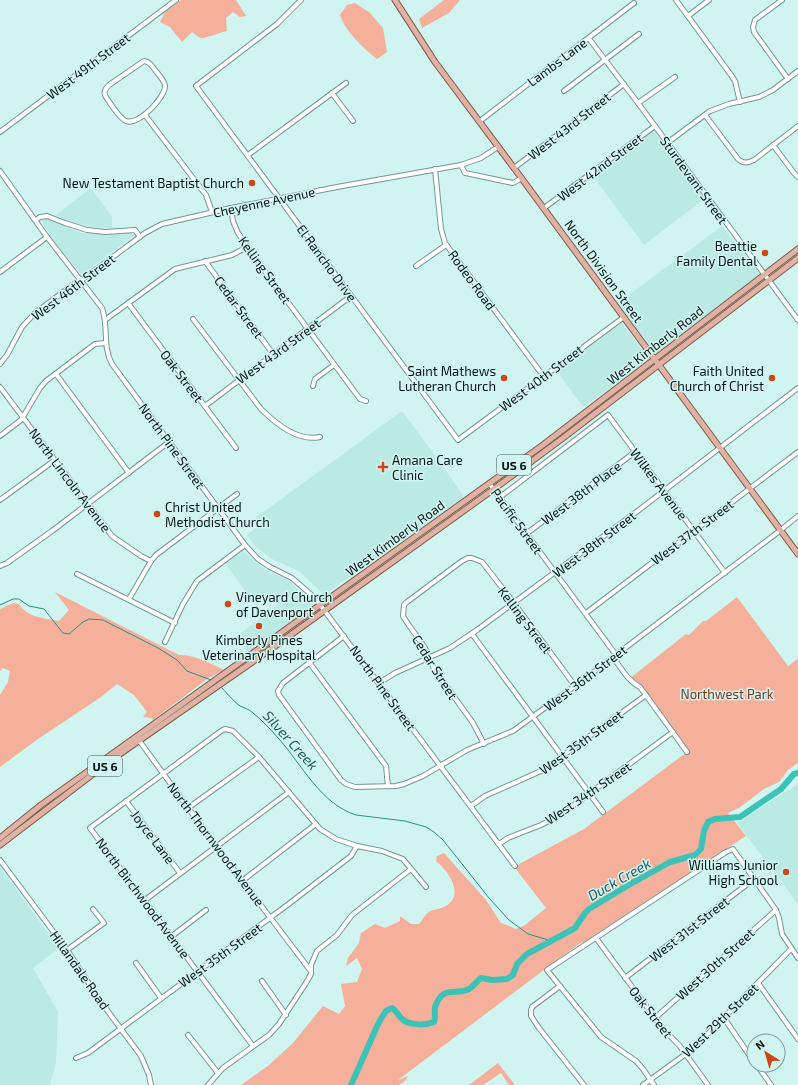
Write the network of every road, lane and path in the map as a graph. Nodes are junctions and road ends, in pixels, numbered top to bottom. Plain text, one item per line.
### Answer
1 (176, 0) edge
2 (301, 0) edge
3 (395, 0) edge
4 (676, 0) edge
5 (709, 0) edge
6 (782, 0) edge
7 (634, 3) dead end
8 (688, 16) junction
9 (639, 34) dead end
10 (590, 40) dead end
11 (605, 60) junction
12 (798, 71) edge
13 (675, 77) dead end
14 (788, 79) junction
15 (346, 83) dead end
16 (624, 84) junction
17 (564, 91) dead end
18 (332, 93) junction
19 (740, 102) junction
20 (638, 103) junction
21 (145, 114) junction
22 (705, 115) junction
23 (353, 121) dead end
24 (480, 121) junction
25 (655, 126) junction
26 (798, 126) edge
27 (0, 132) edge
28 (667, 143) junction
29 (773, 145) junction
30 (498, 148) junction
31 (248, 155) junction
32 (461, 164) junction
33 (514, 168) junction
34 (435, 169) junction
35 (0, 171) edge
36 (798, 177) edge
37 (522, 178) junction
38 (280, 198) junction
39 (230, 208) junction
40 (544, 208) junction
41 (212, 212) junction
42 (36, 220) junction
43 (47, 237) junction
44 (140, 237) junction
45 (446, 245) junction
46 (247, 247) junction
47 (798, 249) edge
48 (798, 258) edge
49 (205, 261) junction
50 (416, 266) dead end
51 (0, 272) edge
52 (764, 275) junction
53 (81, 280) junction
54 (768, 280) junction
55 (351, 296) junction
56 (128, 303) junction
57 (624, 317) junction
58 (193, 319) dead end
59 (105, 320) junction
60 (798, 320) edge
61 (307, 329) junction
62 (106, 343) junction
63 (273, 354) junction
64 (655, 359) junction
65 (0, 364) edge
66 (658, 364) junction
67 (334, 365) junction
68 (56, 374) junction
69 (544, 376) junction
70 (238, 379) junction
71 (313, 386) dead end
72 (0, 387) edge
73 (798, 388) edge
74 (366, 401) dead end
75 (204, 406) junction
76 (23, 417) junction
77 (0, 436) edge
78 (320, 437) dead end
79 (458, 440) joint
80 (169, 442) junction
81 (720, 447) junction
82 (236, 448) dead end
83 (635, 452) junction
84 (798, 452) edge
85 (55, 460) junction
86 (129, 473) junction
87 (489, 483) junction
88 (750, 488) junction
89 (494, 489) junction
90 (664, 490) junction
91 (237, 494) dead end
92 (500, 497) junction
93 (0, 500) edge
94 (88, 504) junction
95 (218, 509) junction
96 (798, 516) edge
97 (780, 530) junction
98 (694, 531) junction
99 (526, 534) junction
100 (245, 545) junction
101 (798, 554) edge
102 (151, 561) junction
103 (0, 566) edge
104 (556, 572) junction
105 (725, 573) junction
106 (77, 574) dead end
107 (129, 599) junction
108 (514, 603) junction
109 (322, 607) junction
110 (403, 610) joint
111 (586, 613) junction
112 (175, 623) junction
113 (472, 634) junction
114 (344, 636) junction
115 (165, 642) dead end
116 (615, 656) junction
117 (430, 658) junction
118 (309, 662) junction
119 (379, 683) junction
120 (575, 686) junction
121 (646, 695) junction
122 (533, 716) junction
123 (673, 732) junction
124 (138, 739) junction
125 (484, 744) junction
126 (687, 752) dead end
127 (563, 756) junction
128 (259, 757) junction
129 (440, 765) junction
130 (163, 774) junction
131 (388, 786) junction
132 (289, 792) junction
133 (590, 794) junction
134 (126, 801) junction
135 (471, 806) junction
136 (188, 808) junction
137 (603, 812) dead end
138 (316, 824) junction
139 (0, 838) edge
140 (499, 844) junction
141 (0, 845) edge
142 (216, 846) junction
143 (357, 846) junction
144 (0, 860) edge
145 (515, 866) dead end
146 (411, 869) junction
147 (180, 873) junction
148 (754, 879) junction
149 (242, 880) junction
150 (426, 887) dead end
151 (145, 900) junction
152 (94, 909) dead end
153 (206, 910) dead end
154 (776, 910) junction
155 (270, 918) junction
156 (172, 936) junction
157 (596, 938) junction
158 (791, 949) junction
159 (67, 950) junction
160 (798, 958) edge
161 (136, 963) dead end
162 (198, 971) junction
163 (311, 971) junction
164 (625, 978) junction
165 (262, 981) dead end
166 (758, 983) junction
167 (560, 986) junction
168 (161, 998) junction
169 (286, 1015) junction
170 (655, 1018) junction
171 (724, 1018) junction
172 (120, 1028) junction
173 (188, 1035) dead end
174 (798, 1039) edge
175 (253, 1046) junction
176 (746, 1050) edge
177 (686, 1055) junction
178 (76, 1058) dead end
179 (218, 1073) junction
180 (762, 1073) edge
181 (650, 1080) junction
182 (151, 1085) edge
183 (208, 1085) edge
184 (584, 1085) edge
185 (643, 1085) edge
186 (654, 1085) edge
187 (708, 1085) edge
188 (771, 1085) edge

1 - 27 street, West 49th Street
2 - 31 street, El Rancho Drive
3 - 24 main road, North Division Street
4 - 8 street
5 - 8 street
6 - 14 street
7 - 24 street, Lambs Lane
8 - 19 street
9 - 11 street
10 - 11 street, Sturdevant Street
11 - 16 street, Sturdevant Street
11 - 17 street
12 - 14 street
13 - 20 street
14 - 19 street
15 - 18 street
16 - 20 street, Sturdevant Street
16 - 33 street, West 43rd Street
18 - 23 street
18 - 31 street
19 - 22 street
20 - 25 street, Sturdevant Street
21 - 21 street
21 - 41 street
22 - 28 street
22 - 29 street
24 - 30 main road, North Division Street
25 - 28 street, Sturdevant Street
25 - 40 street, West 42nd Street
26 - 29 street
28 - 52 street, Sturdevant Street
29 - 36 street
30 - 32 street, Cheyenne Avenue
30 - 33 main road, North Division Street
31 - 38 street, El Rancho Drive
32 - 34 street, Cheyenne Avenue
32 - 37 street
33 - 37 main road, North Division Street
34 - 38 street, Cheyenne Avenue
34 - 45 street, Rodeo Road
35 - 42 street, North Pine Street
37 - 40 main road, North Division Street
38 - 39 street, Cheyenne Avenue
38 - 55 street, El Rancho Drive
39 - 41 street, Cheyenne Avenue
39 - 46 street, Kelling Street
40 - 57 main road, North Division Street
41 - 44 street, Cheyenne Avenue
42 - 43 street, North Pine Street
42 - 44 street
43 - 51 street
43 - 53 street, North Pine Street
44 - 53 street, West 46th Street
45 - 50 street
45 - 69 street, Rodeo Road
46 - 49 street
46 - 61 street, Kelling Street
47 - 52 main road, West Kimberly Road / US 6
48 - 54 main road, West Kimberly Road / US 6
49 - 56 street
49 - 63 street, Cedar Street
52 - 54 street, Sturdevant Street
52 - 64 main road, West Kimberly Road / US 6
53 - 59 street, North Pine Street
53 - 65 street, West 46th Street
54 - 60 street, Sturdevant Street
54 - 66 main road, West Kimberly Road / US 6
55 - 61 street, West 43rd Street
55 - 79 street, El Rancho Drive
56 - 59 street
56 - 75 street, Oak Street
57 - 64 main road, North Division Street
57 - 69 street, West 40th Street
58 - 70 street
59 - 62 street, North Pine Street
61 - 63 street, West 43rd Street
61 - 67 street, Kelling Street
62 - 68 street
62 - 80 street, North Pine Street
63 - 70 street, West 43rd Street
64 - 66 main road, North Division Street
64 - 87 main road, West Kimberly Road / US 6
66 - 81 main road, North Division Street
66 - 89 main road, West Kimberly Road / US 6
67 - 71 street
67 - 74 street, Kelling Street
68 - 76 street
68 - 86 street
69 - 79 street, West 40th Street
70 - 75 street, West 43rd Street
70 - 78 street
72 - 76 street, North Lincoln Avenue
73 - 81 street, West 38th Street
75 - 82 street, Oak Street
76 - 77 street
76 - 85 street, North Lincoln Avenue
80 - 86 street
80 - 95 street, North Pine Street
81 - 88 main road, North Division Street
81 - 90 street, West 38th Street
83 - 90 street, Wilkes Avenue
83 - 92 street, Wilkes Avenue
83 - 99 street, West 38th Place
84 - 88 street, West 37th Street
85 - 93 street
85 - 94 street, North Lincoln Avenue
86 - 94 street
87 - 89 street, Pacific Street
87 - 109 main road, West Kimberly Road / US 6
88 - 97 main road, North Division Street
88 - 98 street, West 37th Street
89 - 92 street, Pacific Street
89 - 109 main road, West Kimberly Road / US 6
90 - 98 street, Wilkes Avenue
90 - 104 street, West 38th Street
91 - 95 street
92 - 99 street, Pacific Street
94 - 102 street, North Lincoln Avenue
94 - 103 street
95 - 100 street, North Pine Street
95 - 102 street
96 - 97 street, West 36th Street
97 - 101 main road, North Division Street
97 - 105 street, West 36th Street
98 - 105 street, Wilkes Avenue
98 - 111 street, West 37th Street
99 - 104 street, Pacific Street
100 - 109 street, North Pine Street
100 - 112 street
102 - 107 street
104 - 108 street, West 38th Street
104 - 111 street, Pacific Street
105 - 116 street, West 36th Street
106 - 107 street
107 - 112 street
108 - 110 street, Kelling Street
108 - 113 street, West 38th Street
108 - 120 street, Kelling Street
109 - 114 street, North Pine Street
109 - 124 main road, West Kimberly Road / US 6
109 - 124 main road, West Kimberly Road / US 6
110 - 117 street, Cedar Street
111 - 116 street, Pacific Street
112 - 115 street
113 - 117 street, West 38th Street
113 - 122 street
114 - 118 street
114 - 119 street, North Pine Street
116 - 120 street, West 36th Street
116 - 121 street, Pacific Street
117 - 119 street, West 38th Street
117 - 125 street, Cedar Street
118 - 131 street
118 - 131 street, West 36th Street
119 - 129 street, North Pine Street
120 - 122 street, West 36th Street
121 - 123 street, Pacific Street
121 - 127 street, West 35th Street
122 - 125 street, West 36th Street
122 - 127 street
123 - 126 street, Pacific Street
123 - 133 street, West 34th Street
124 - 130 street, North Thornwood Avenue
124 - 139 main road, West Kimberly Road / US 6
124 - 141 main road, West Kimberly Road / US 6
125 - 129 street, West 36th Street
127 - 133 street
127 - 135 street, West 35th Street
128 - 130 street
128 - 132 street
128 - 136 street
129 - 131 street, West 36th Street
129 - 135 street, North Pine Street
130 - 134 street
130 - 136 street, North Thornwood Avenue
132 - 138 street
132 - 142 street
133 - 137 street
133 - 140 street, West 34th Street
134 - 147 street, Joyce Lane
134 - 151 street, North Birchwood Avenue
135 - 140 street, North Pine Street
136 - 142 street, North Thornwood Avenue
138 - 143 street
138 - 149 street
140 - 145 street, North Pine Street
142 - 147 street
142 - 149 street, North Thornwood Avenue
143 - 146 street
143 - 155 street, West 35th Street
144 - 159 street, Hillandale Road
146 - 150 street
146 - 163 street
147 - 151 street
148 - 154 street
148 - 157 street
148 - 164 street, West 31st Street
149 - 155 street, North Thornwood Avenue
151 - 156 street, North Birchwood Avenue
152 - 159 street
153 - 156 street
154 - 158 street
154 - 170 street, West 30th Street
155 - 162 street, West 35th Street
155 - 163 street, North Thornwood Avenue
156 - 162 street, North Birchwood Avenue
157 - 164 street, Oak Street
157 - 167 street
158 - 160 street
158 - 166 street, West 29th Street
159 - 172 street, Hillandale Road
161 - 168 street
162 - 168 street, West 35th Street
162 - 175 street, North Birchwood Avenue
163 - 169 street
164 - 170 street, Oak Street
165 - 169 street
166 - 171 street, West 29th Street
166 - 174 street
167 - 181 street
167 - 184 street
168 - 172 street, West 35th Street
169 - 175 street
170 - 177 street, Oak Street
171 - 176 street
171 - 177 street, West 29th Street
172 - 178 street, West 35th Street
172 - 182 street, Hillandale Road
173 - 179 street
175 - 179 street
177 - 181 street, West 29th Street
177 - 187 street, Oak Street
179 - 183 street
180 - 188 street
181 - 185 street, West 29th Street
181 - 186 street

